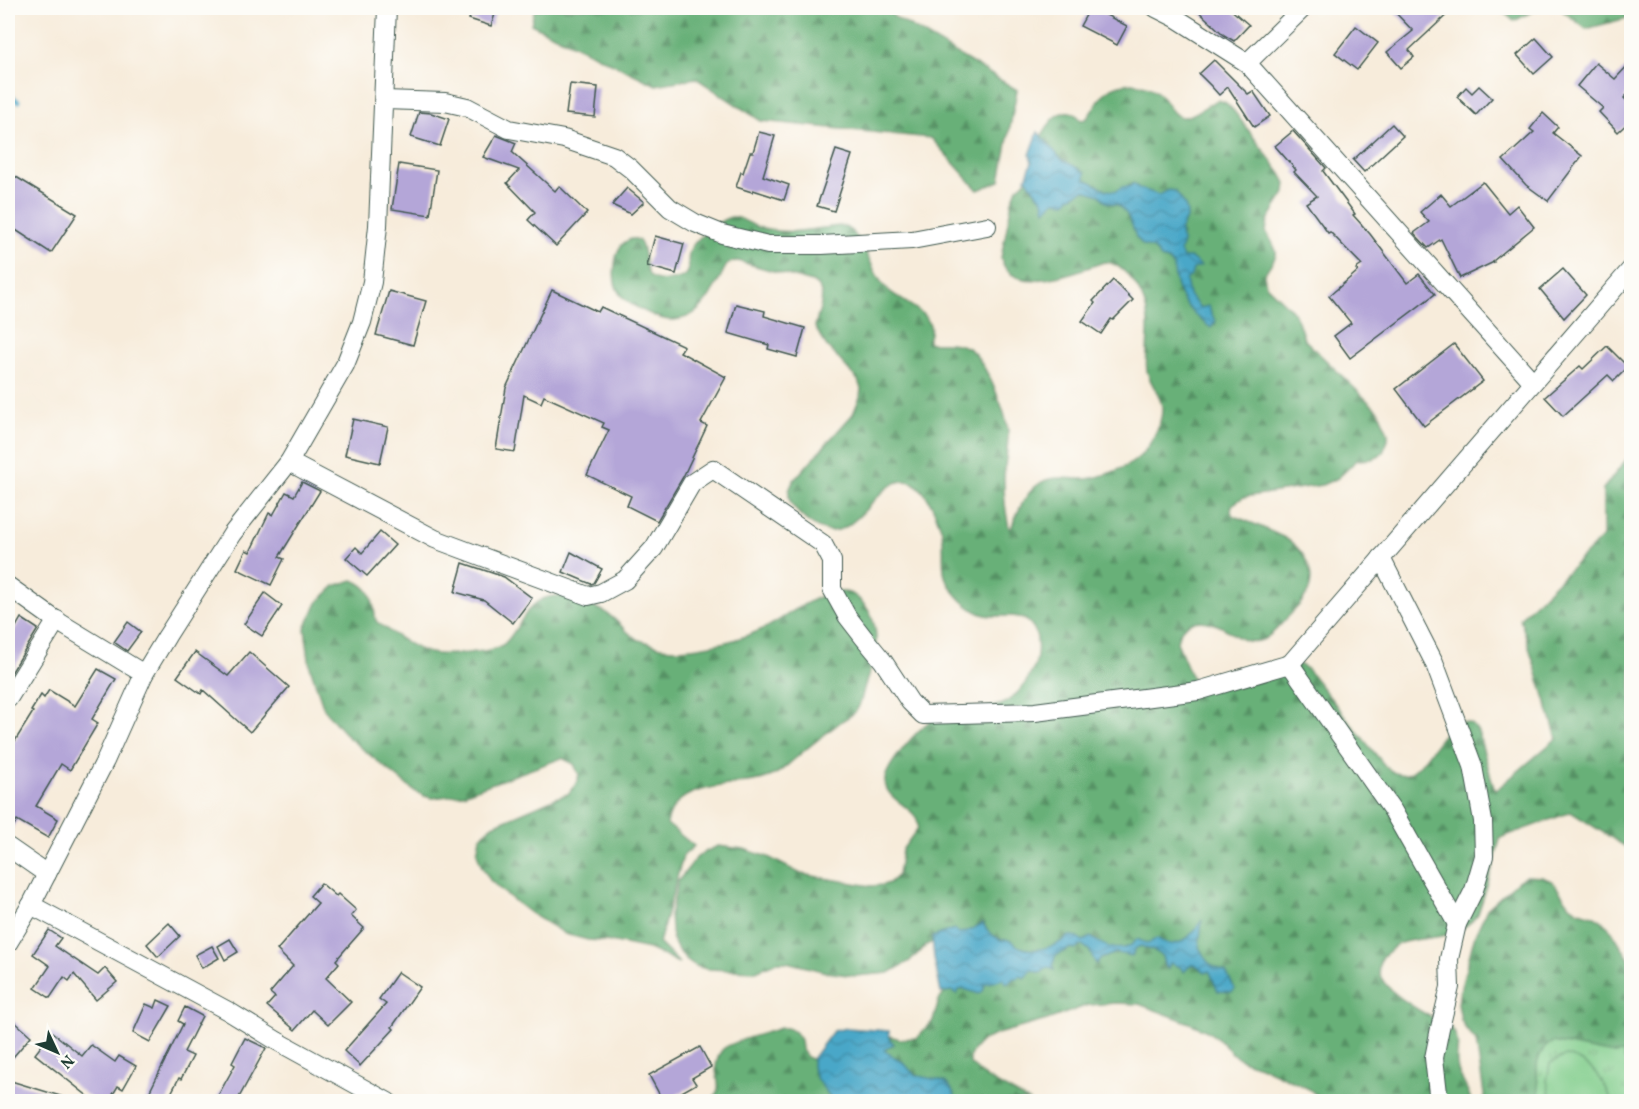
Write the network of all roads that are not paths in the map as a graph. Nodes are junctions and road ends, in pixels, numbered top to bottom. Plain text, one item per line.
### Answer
1 (387, 8) edge
2 (1156, 8) edge
3 (1303, 8) edge
4 (1247, 63) junction
5 (384, 100) junction
6 (987, 226) dead end
7 (1632, 268) edge
8 (1533, 382) junction
9 (289, 462) junction
10 (1382, 558) junction
11 (9, 592) edge
12 (57, 620) junction
13 (1290, 664) junction
14 (144, 674) junction
15 (8, 699) edge
16 (8, 847) edge
17 (47, 874) junction
18 (31, 905) junction
19 (1457, 924) junction
20 (8, 943) edge
21 (388, 1101) edge
22 (1439, 1101) edge

1 - 5 street
2 - 4 street
3 - 4 street
4 - 8 street
5 - 6 street
5 - 9 street
7 - 8 street
8 - 10 street
9 - 13 street
9 - 14 street
10 - 13 street
10 - 19 street
11 - 12 street
12 - 14 street
12 - 15 street
13 - 19 street
14 - 17 street
16 - 17 street
17 - 18 street
18 - 20 street
18 - 21 street
19 - 22 street

